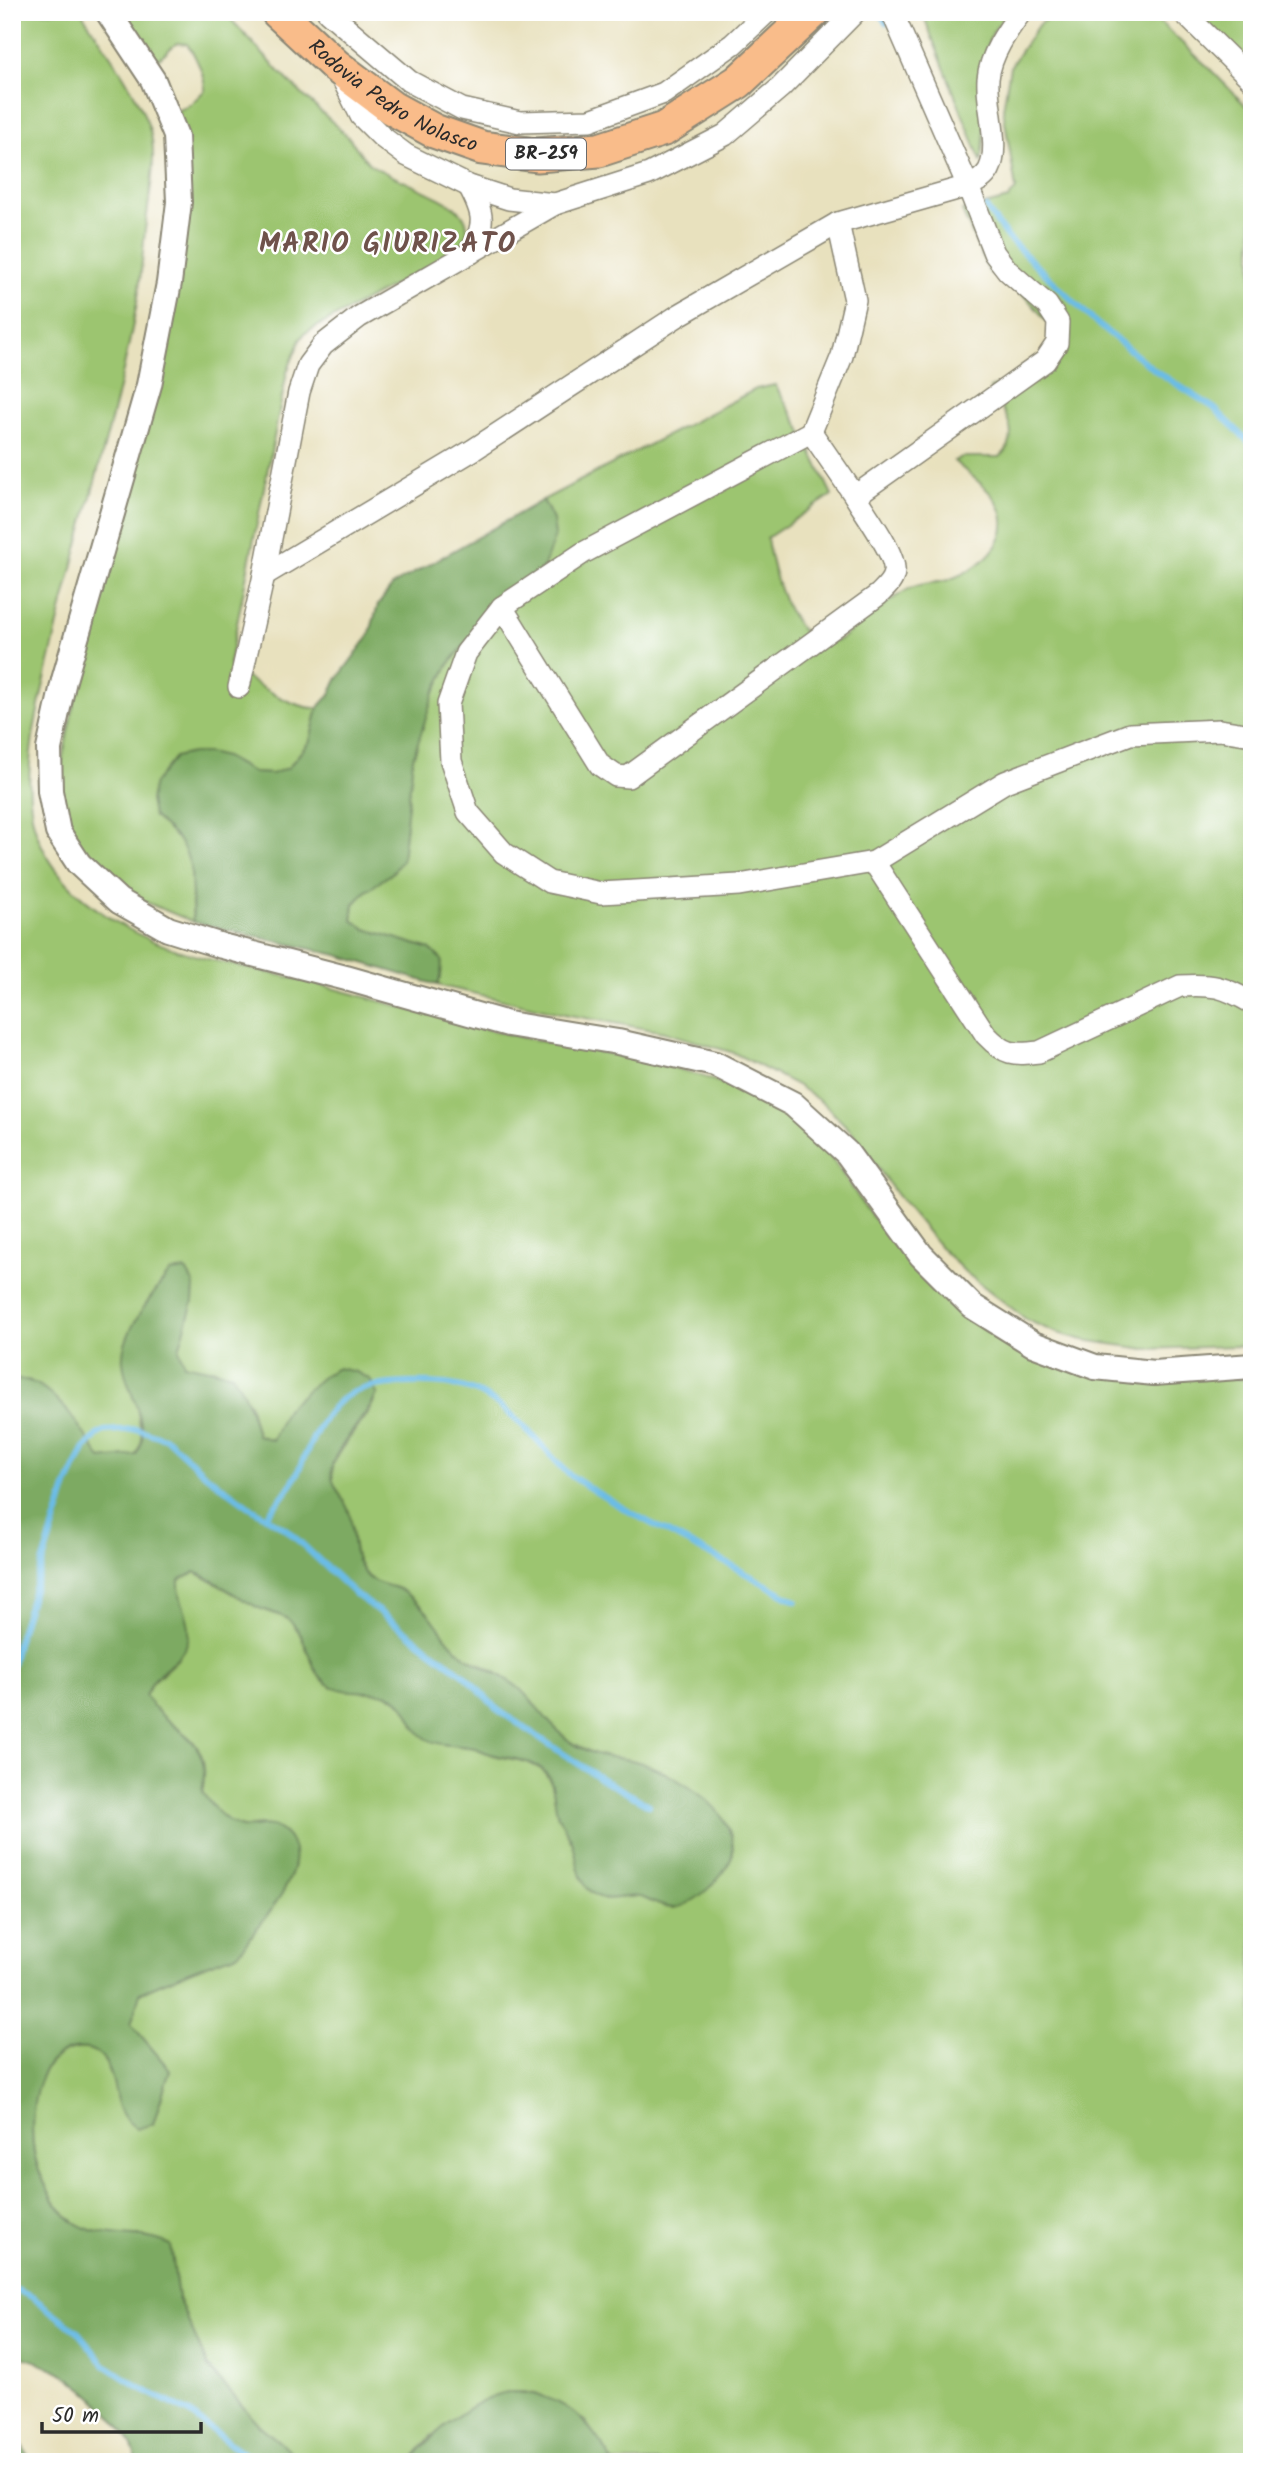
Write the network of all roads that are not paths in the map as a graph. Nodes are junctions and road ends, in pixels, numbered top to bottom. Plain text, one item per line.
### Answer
1 (108, 12) edge
2 (278, 12) edge
3 (328, 12) edge
4 (767, 12) edge
5 (813, 12) edge
6 (855, 12) edge
7 (892, 12) edge
8 (1021, 12) edge
9 (1182, 12) edge
10 (335, 66) junction
11 (1252, 80) edge
12 (469, 186) junction
13 (968, 186) junction
14 (555, 204) junction
15 (838, 223) junction
16 (471, 253) junction
17 (811, 432) junction
18 (855, 496) junction
19 (264, 575) junction
20 (502, 607) junction
21 (239, 687) dead end
22 (1252, 735) edge
23 (874, 862) junction
24 (1252, 1003) edge
25 (1252, 1366) edge

1 - 25 street
2 - 10 highway, Rodovia Pedro Nolasco / BR-259
3 - 4 street
5 - 10 highway, Rodovia Pedro Nolasco / BR-259
6 - 14 street
7 - 13 street
8 - 13 street
9 - 11 street
10 - 12 street
12 - 14 street
12 - 16 street
13 - 15 street
13 - 18 street
14 - 16 street
15 - 17 street
15 - 19 street
16 - 19 street
17 - 18 street
17 - 20 street
18 - 20 street
19 - 21 street
20 - 23 street
22 - 23 street
23 - 24 street

